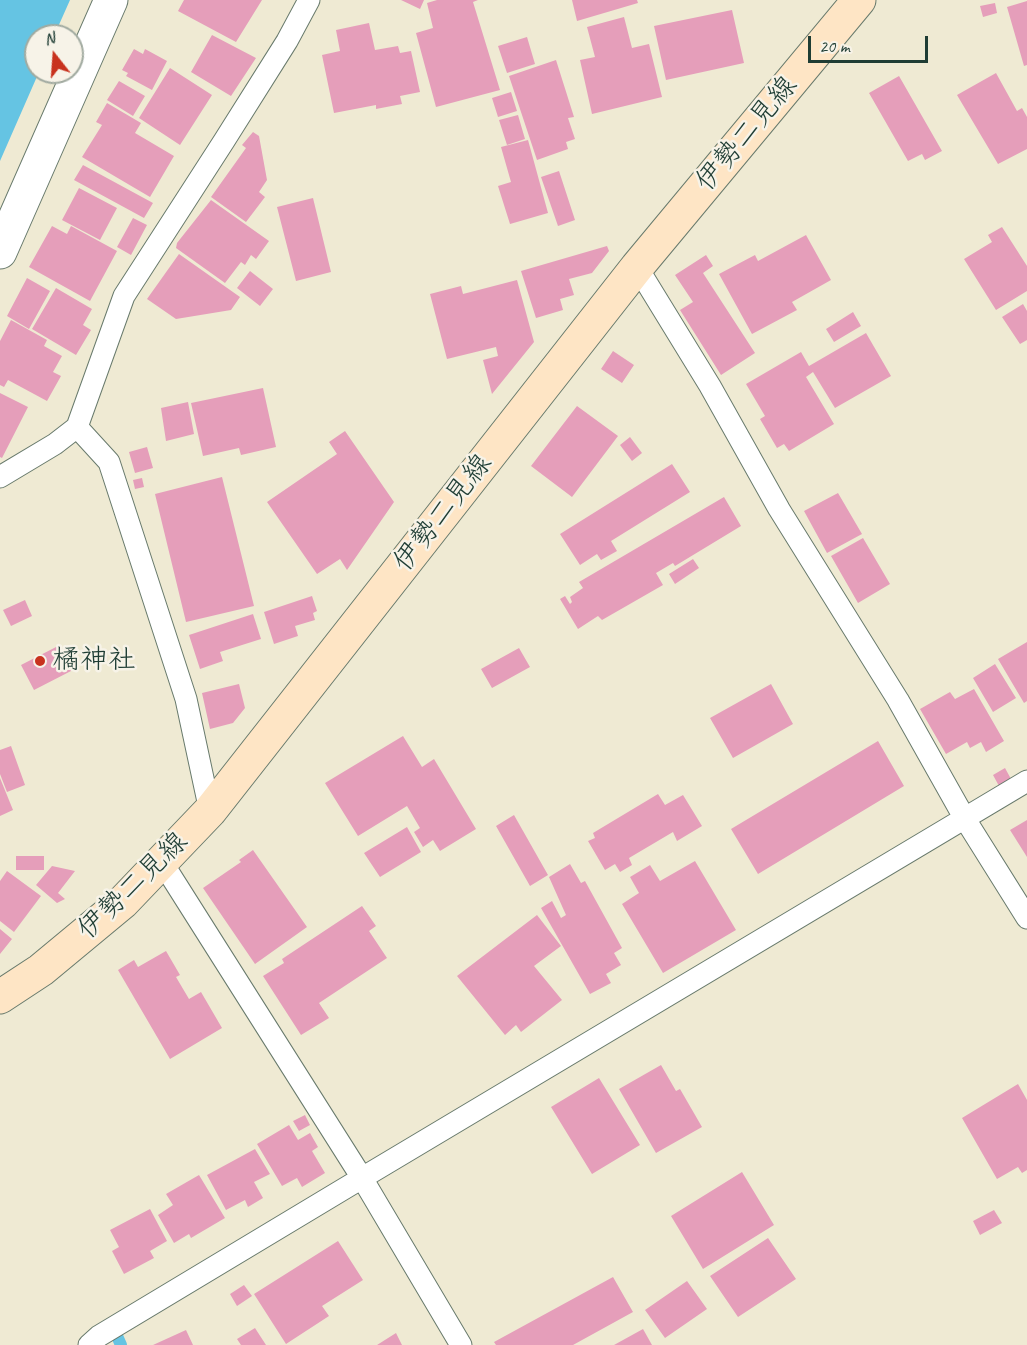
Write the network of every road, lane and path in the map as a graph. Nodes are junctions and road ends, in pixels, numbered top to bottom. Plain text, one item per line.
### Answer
1 (111, 0) edge
2 (309, 0) edge
3 (859, 0) edge
4 (0, 252) edge
5 (636, 267) junction
6 (76, 427) junction
7 (0, 477) edge
8 (1027, 782) edge
9 (210, 811) junction
10 (965, 819) junction
11 (162, 862) junction
12 (1027, 918) edge
13 (0, 997) edge
14 (362, 1178) junction
15 (89, 1345) edge
16 (461, 1345) edge

1 - 4 street
2 - 6 lane
3 - 5 main road, 伊勢二見線
5 - 9 main road, 伊勢二見線
5 - 10 lane
6 - 7 lane
6 - 9 lane
8 - 10 lane
9 - 11 main road, 伊勢二見線
10 - 12 lane
10 - 14 lane
11 - 13 main road, 伊勢二見線
11 - 14 lane
14 - 15 lane
14 - 16 lane

